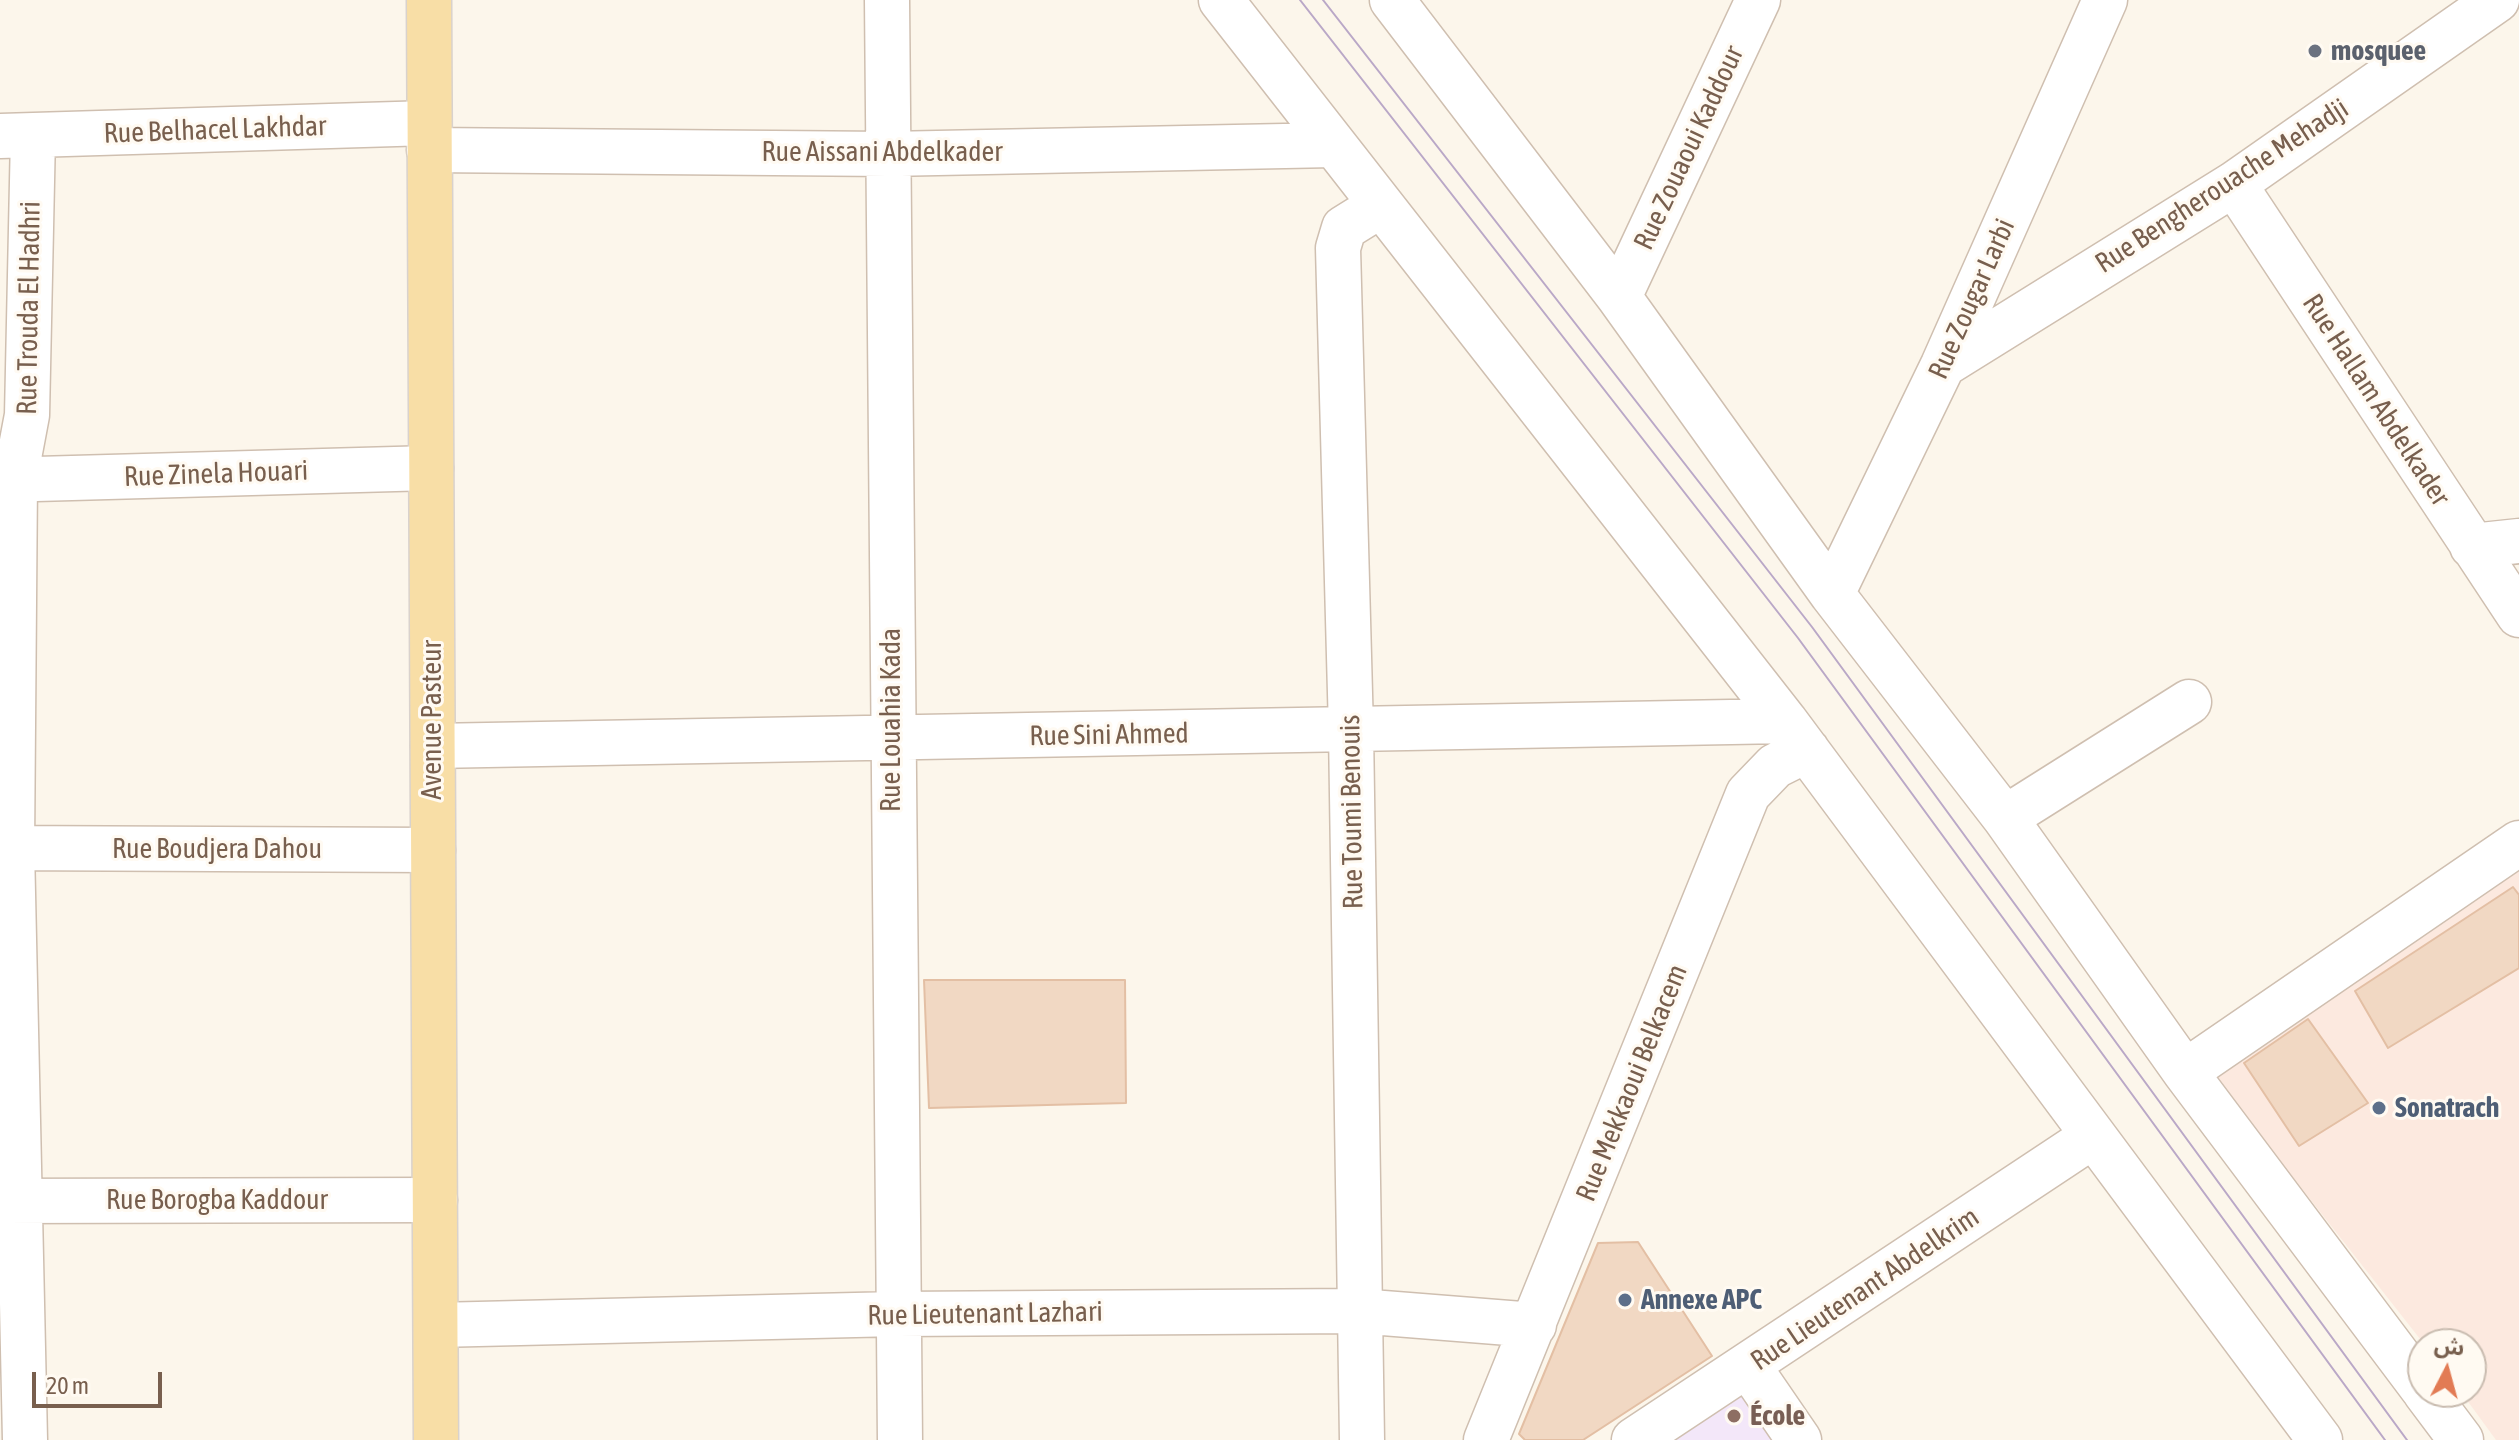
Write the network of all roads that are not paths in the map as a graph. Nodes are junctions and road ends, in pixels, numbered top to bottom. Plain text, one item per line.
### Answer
1 (429, 0) edge
2 (887, 0) edge
3 (1221, 0) edge
4 (1392, 0) edge
5 (1758, 0) edge
6 (2105, 0) edge
7 (2497, 0) edge
8 (16, 136) edge
9 (429, 136) junction
10 (1334, 145) junction
11 (888, 154) junction
12 (2234, 184) junction
13 (1381, 205) junction
14 (1619, 297) junction
15 (1943, 365) junction
16 (431, 468) junction
17 (8, 480) edge
18 (2519, 541) edge
19 (2472, 546) junction
20 (1832, 594) junction
21 (2519, 615) edge
22 (2189, 702) dead end
23 (1351, 730) junction
24 (1796, 736) junction
25 (891, 739) junction
26 (433, 746) junction
27 (2005, 818) junction
28 (2519, 843) edge
29 (6, 848) edge
30 (433, 850) junction
31 (2185, 1072) junction
32 (2093, 1136) junction
33 (435, 1200) junction
34 (10, 1201) edge
35 (1358, 1311) junction
36 (897, 1314) junction
37 (436, 1325) junction
38 (1534, 1325) junction
39 (1749, 1367) junction
40 (2407, 1368) edge
41 (2437, 1408) edge
42 (25, 1440) edge
43 (436, 1440) edge
44 (900, 1440) edge
45 (1362, 1440) edge
46 (1486, 1440) edge
47 (1634, 1440) edge
48 (1799, 1440) edge
49 (2320, 1440) edge
50 (2461, 1440) edge

1 - 9 main road, Avenue Pasteur
2 - 11 street, Rue Louahia Kada
3 - 10 street
4 - 14 street
5 - 14 street, Rue Zouaoui Kaddour
6 - 15 street, Rue Zougar Larbi
7 - 12 street, Rue Bengherouache Mehadji
8 - 9 street, Rue Belhacel Lakhdar
8 - 17 street, Rue Trouda El Hadhri
9 - 11 street, Rue Aissani Abdelkader
9 - 16 main road, Avenue Pasteur
10 - 11 street, Rue Aissani Abdelkader
10 - 13 street
11 - 25 street, Rue Louahia Kada
12 - 15 street, Rue Bengherouache Mehadji
12 - 19 street, Rue Hallam Abdelkader
13 - 23 street, Rue Toumi Benouis
13 - 24 street
14 - 20 street
15 - 20 street, Rue Zougar Larbi
16 - 17 street, Rue Zinela Houari
16 - 26 main road, Avenue Pasteur
17 - 29 street, Rue Trouda El Hadhri
18 - 19 street
19 - 21 street, Rue Hallam Abdelkader
20 - 27 street
22 - 27 street
23 - 24 street, Rue Sini Ahmed
23 - 25 street, Rue Sini Ahmed
23 - 35 street, Rue Toumi Benouis
24 - 32 street
24 - 38 street, Rue Mekkaoui Belkacem
25 - 26 street, Rue Sini Ahmed
25 - 36 street, Rue Louahia Kada
26 - 30 main road, Avenue Pasteur
27 - 31 street
28 - 31 street
29 - 30 street, Rue Boudjera Dahou
29 - 34 street, Rue Trouda El Hadhri
30 - 33 main road, Avenue Pasteur
31 - 40 street
32 - 39 street, Rue Lieutenant Abdelkrim
32 - 49 street
33 - 34 street, Rue Borogba Kaddour
33 - 37 main road, Avenue Pasteur
34 - 42 street, Rue Trouda El Hadhri
35 - 36 street, Rue Lieutenant Lazhari
35 - 38 street, Rue Lieutenant Lazhari
35 - 45 street, Rue Toumi Benouis
36 - 37 street, Rue Lieutenant Lazhari
36 - 44 street, Rue Louahia Kada
37 - 43 main road, Avenue Pasteur
38 - 46 street, Rue Mekkaoui Belkacem
39 - 47 street, Rue Lieutenant Abdelkrim
39 - 48 street
41 - 50 street

